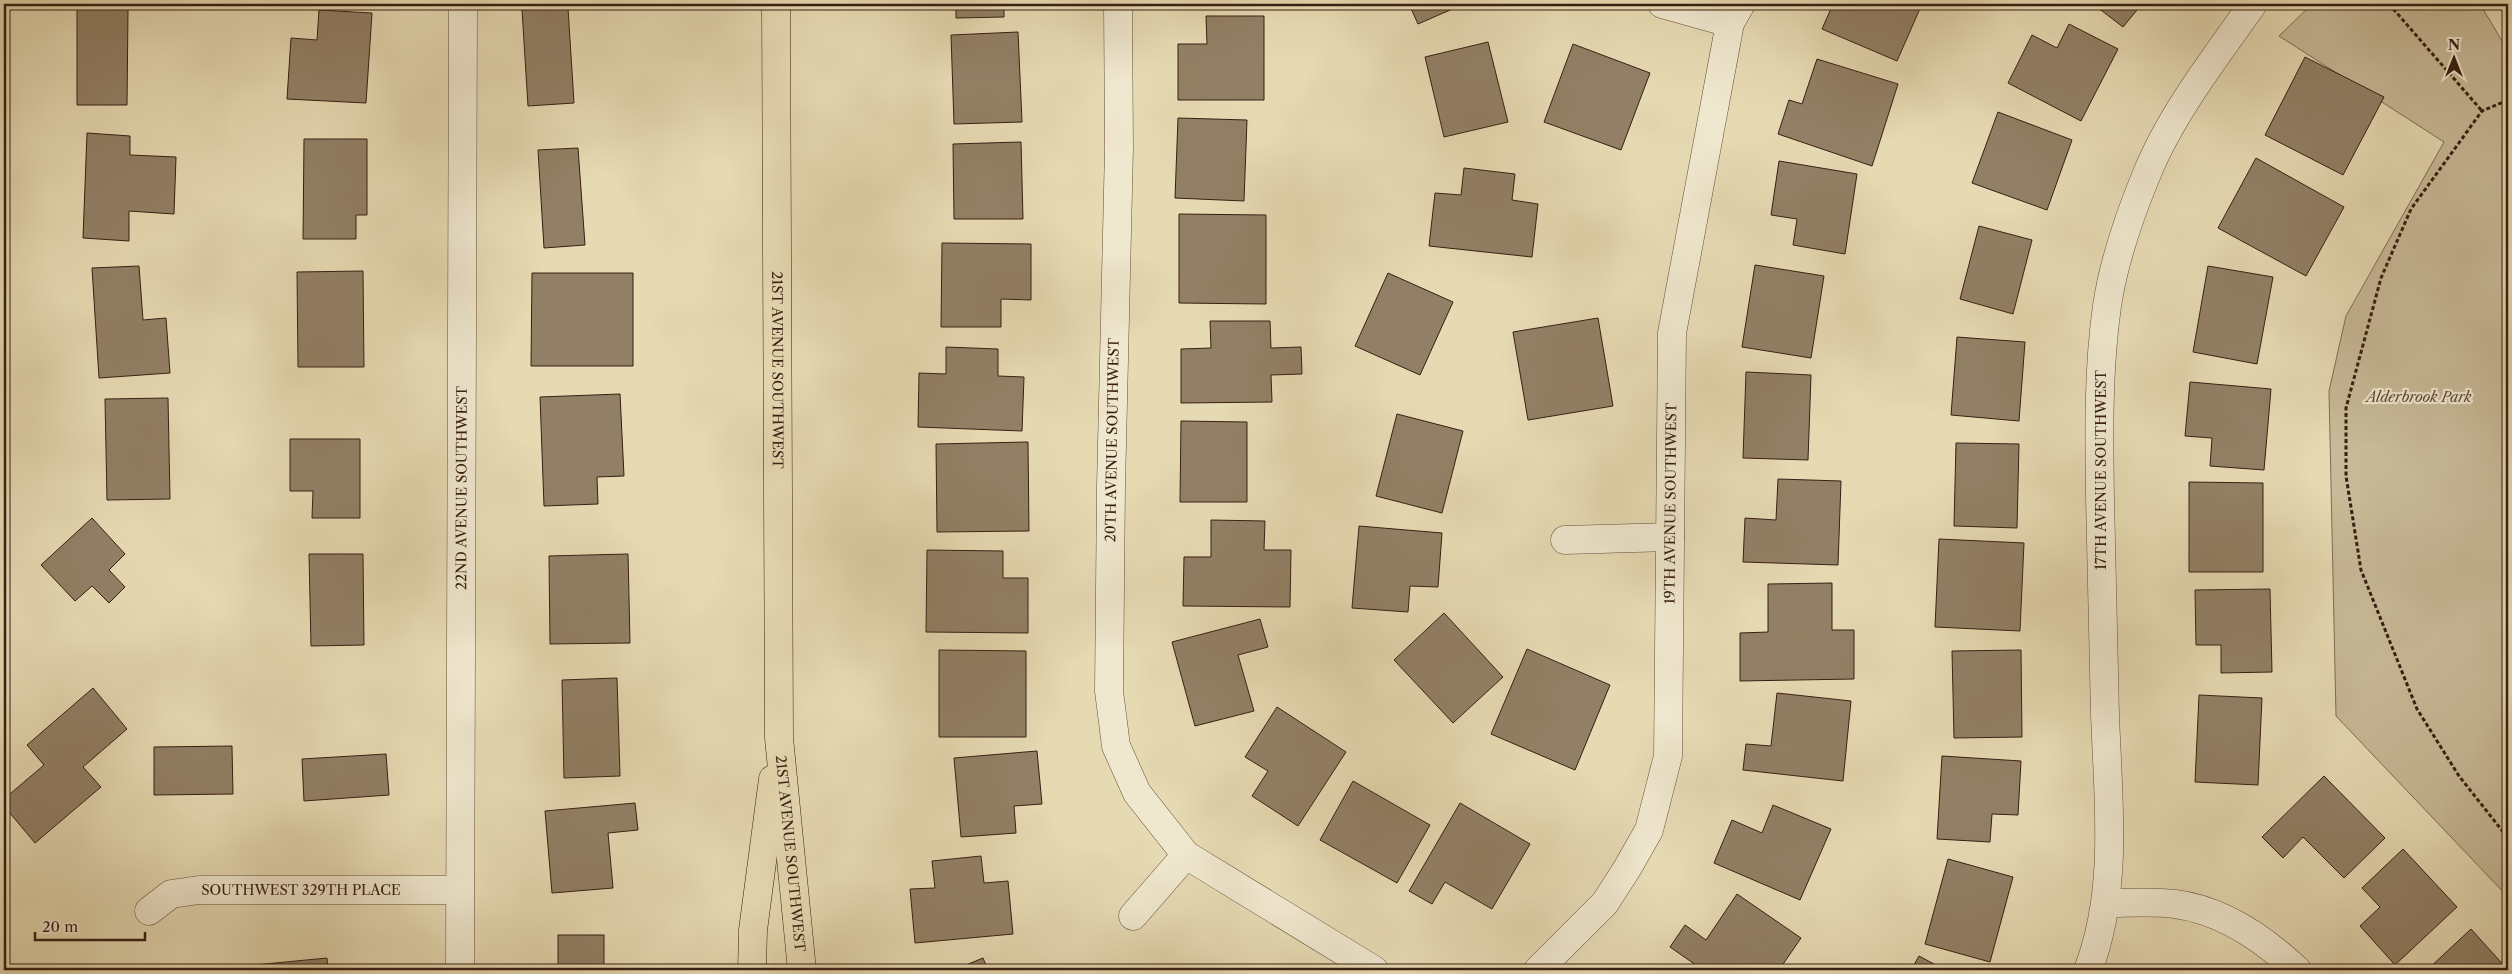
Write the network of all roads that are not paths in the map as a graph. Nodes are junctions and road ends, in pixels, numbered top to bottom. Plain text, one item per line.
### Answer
1 (462, 4) edge
2 (776, 4) edge
3 (1118, 4) edge
4 (1662, 4) edge
5 (2253, 4) edge
6 (1736, 13) edge
7 (1670, 537) junction
8 (1565, 540) dead end
9 (779, 738) junction
10 (1186, 854) junction
11 (459, 890) junction
12 (2106, 903) junction
13 (149, 911) dead end
14 (1133, 916) dead end
15 (460, 970) edge
16 (752, 970) edge
17 (802, 970) edge
18 (1374, 970) edge
19 (1538, 970) edge
20 (2088, 970) edge
21 (2297, 970) edge

1 - 11 street, 22ND AVENUE SOUTHWEST
2 - 9 main road, 21ST AVENUE SOUTHWEST
3 - 10 street, 20TH AVENUE SOUTHWEST
4 - 6 street
5 - 12 street, 17TH AVENUE SOUTHWEST
6 - 7 street, 19TH AVENUE SOUTHWEST
7 - 8 street
7 - 19 street, 19TH AVENUE SOUTHWEST
9 - 16 main road, 21ST AVENUE SOUTHWEST
9 - 17 main road, 21ST AVENUE SOUTHWEST
10 - 14 street
10 - 18 street
11 - 13 street, SOUTHWEST 329TH PLACE
11 - 15 street, 22ND AVENUE SOUTHWEST
12 - 20 street, 17TH AVENUE SOUTHWEST
12 - 21 street

